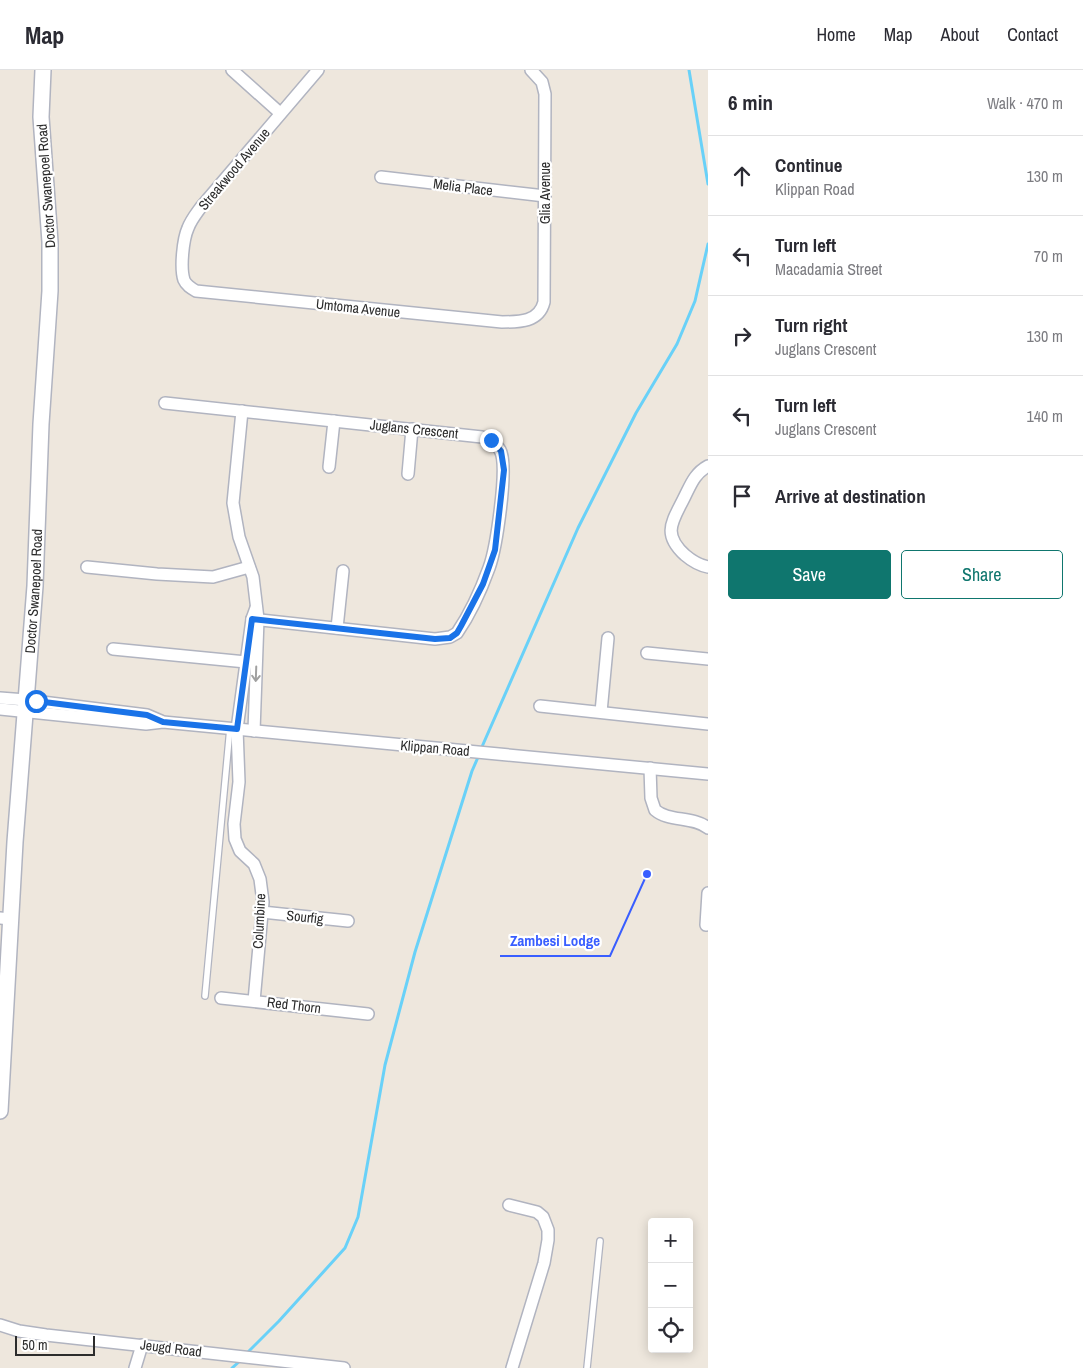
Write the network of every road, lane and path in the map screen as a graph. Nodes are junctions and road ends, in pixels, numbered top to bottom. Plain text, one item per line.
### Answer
1 (38, 70) edge
2 (43, 70) edge
3 (232, 70) edge
4 (318, 70) edge
5 (531, 70) edge
6 (280, 113) junction
7 (382, 178) dead end
8 (545, 196) junction
9 (185, 282) joint
10 (535, 317) joint
11 (165, 403) dead end
12 (242, 411) junction
13 (334, 421) junction
14 (412, 429) junction
15 (708, 466) edge
16 (329, 467) dead end
17 (408, 474) dead end
18 (87, 567) dead end
19 (249, 567) junction
20 (708, 567) edge
21 (343, 571) dead end
22 (256, 615) junction
23 (337, 628) junction
24 (608, 638) dead end
25 (113, 649) dead end
26 (647, 653) dead end
27 (708, 659) edge
28 (246, 662) junction
29 (0, 698) edge
30 (21, 705) junction
31 (540, 706) dead end
32 (0, 709) edge
33 (601, 712) junction
34 (708, 724) edge
35 (234, 729) junction
36 (254, 731) junction
37 (650, 768) junction
38 (708, 774) edge
39 (708, 828) edge
40 (708, 893) edge
41 (262, 912) junction
42 (5, 918) edge
43 (348, 921) dead end
44 (706, 925) dead end
45 (0, 987) edge
46 (205, 996) dead end
47 (221, 998) dead end
48 (254, 1001) junction
49 (368, 1014) dead end
50 (0, 1111) edge
51 (509, 1206) dead end
52 (600, 1241) dead end
53 (0, 1325) edge
54 (142, 1345) junction
55 (292, 1365) edge
56 (315, 1366) edge
57 (135, 1368) edge
58 (344, 1368) edge
59 (512, 1368) edge
60 (587, 1368) edge

1 - 30 main road, Doctor Swanepoel Road
2 - 30 main road, Doctor Swanepoel Road
3 - 6 street
4 - 6 street, Streakwood Avenue
5 - 8 street, Glia Avenue
6 - 9 street, Streakwood Avenue
7 - 8 street, Melia Place
8 - 10 street, Glia Avenue
9 - 10 street, Umtoma Avenue
11 - 12 street, Juglans Crescent
12 - 13 street, Juglans Crescent
12 - 19 street
13 - 14 street, Juglans Crescent
13 - 16 street
14 - 17 street
14 - 23 street, Juglans Crescent
15 - 20 street
18 - 19 street
19 - 22 street
21 - 23 street
22 - 23 street, Juglans Crescent
22 - 28 street, Columbine
22 -> 36 street
24 - 33 street
25 - 28 street
26 - 27 street
28 - 35 street, Columbine
29 - 30 street, Klippan Road
30 - 32 street, Klippan Road
30 - 35 street, Klippan Road
30 - 42 main road, Doctor Swanepoel Road
31 - 33 street
33 - 34 street
35 - 36 street, Klippan Road
35 - 41 street, Columbine
35 - 46 lane
36 - 37 street, Klippan Road
37 - 38 street, Klippan Road
37 - 39 street
40 - 44 street
41 - 43 street, Sourfig
41 - 48 street, Columbine
42 - 45 main road, Doctor Swanepoel Road
42 - 50 main road, Doctor Swanepoel Road
47 - 48 street, Red Thorn
48 - 49 street, Red Thorn
51 - 59 street
52 - 60 lane
53 - 54 street, Jeugd Road
54 - 55 street, Jeugd Road
54 - 57 street
55 - 56 street, Jeugd Road
56 - 58 street, Jeugd Road

